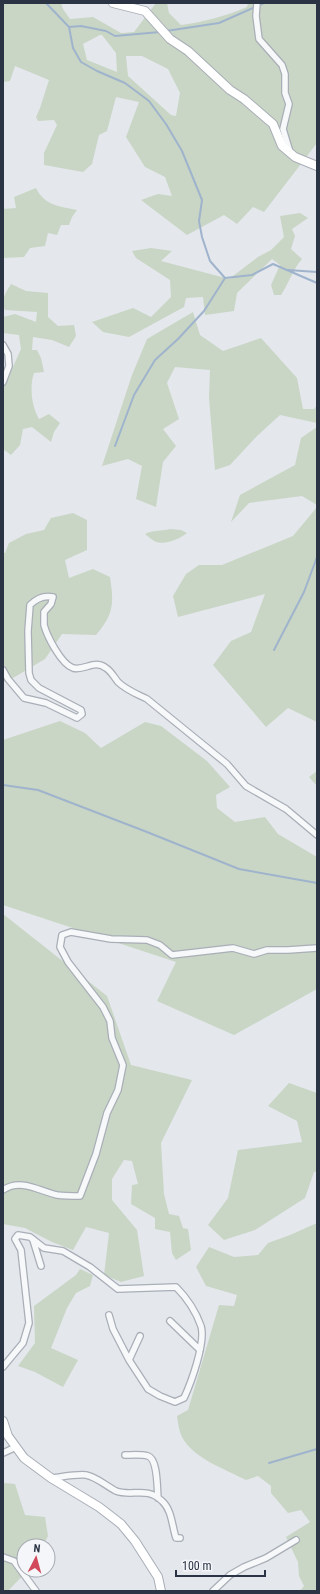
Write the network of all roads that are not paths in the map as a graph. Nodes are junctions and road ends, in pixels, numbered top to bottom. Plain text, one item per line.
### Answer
1 (113, 3) edge
2 (257, 3) edge
3 (290, 152) junction
4 (317, 166) edge
5 (3, 345) edge
6 (3, 382) edge
7 (3, 670) edge
8 (317, 835) edge
9 (317, 948) edge
10 (3, 1190) edge
11 (33, 1240) junction
12 (41, 1266) dead end
13 (109, 1315) dead end
14 (170, 1321) dead end
15 (140, 1336) dead end
16 (200, 1350) junction
17 (129, 1360) junction
18 (3, 1367) edge
19 (3, 1421) edge
20 (16, 1447) junction
21 (3, 1453) edge
22 (125, 1455) dead end
23 (51, 1478) junction
24 (158, 1498) junction
25 (180, 1538) dead end
26 (296, 1540) dead end
27 (3, 1557) edge
28 (36, 1591) edge
29 (161, 1591) edge
30 (213, 1591) edge

1 - 3 street
2 - 3 street
3 - 4 street
5 - 6 street
7 - 8 street
9 - 10 street
11 - 12 street
11 - 16 street
11 - 18 street
13 - 17 street
14 - 16 street
15 - 17 street
16 - 17 street
19 - 20 street
20 - 21 street
20 - 23 street
22 - 24 street
23 - 24 street
23 - 29 street
24 - 25 street
26 - 30 street
27 - 28 street

